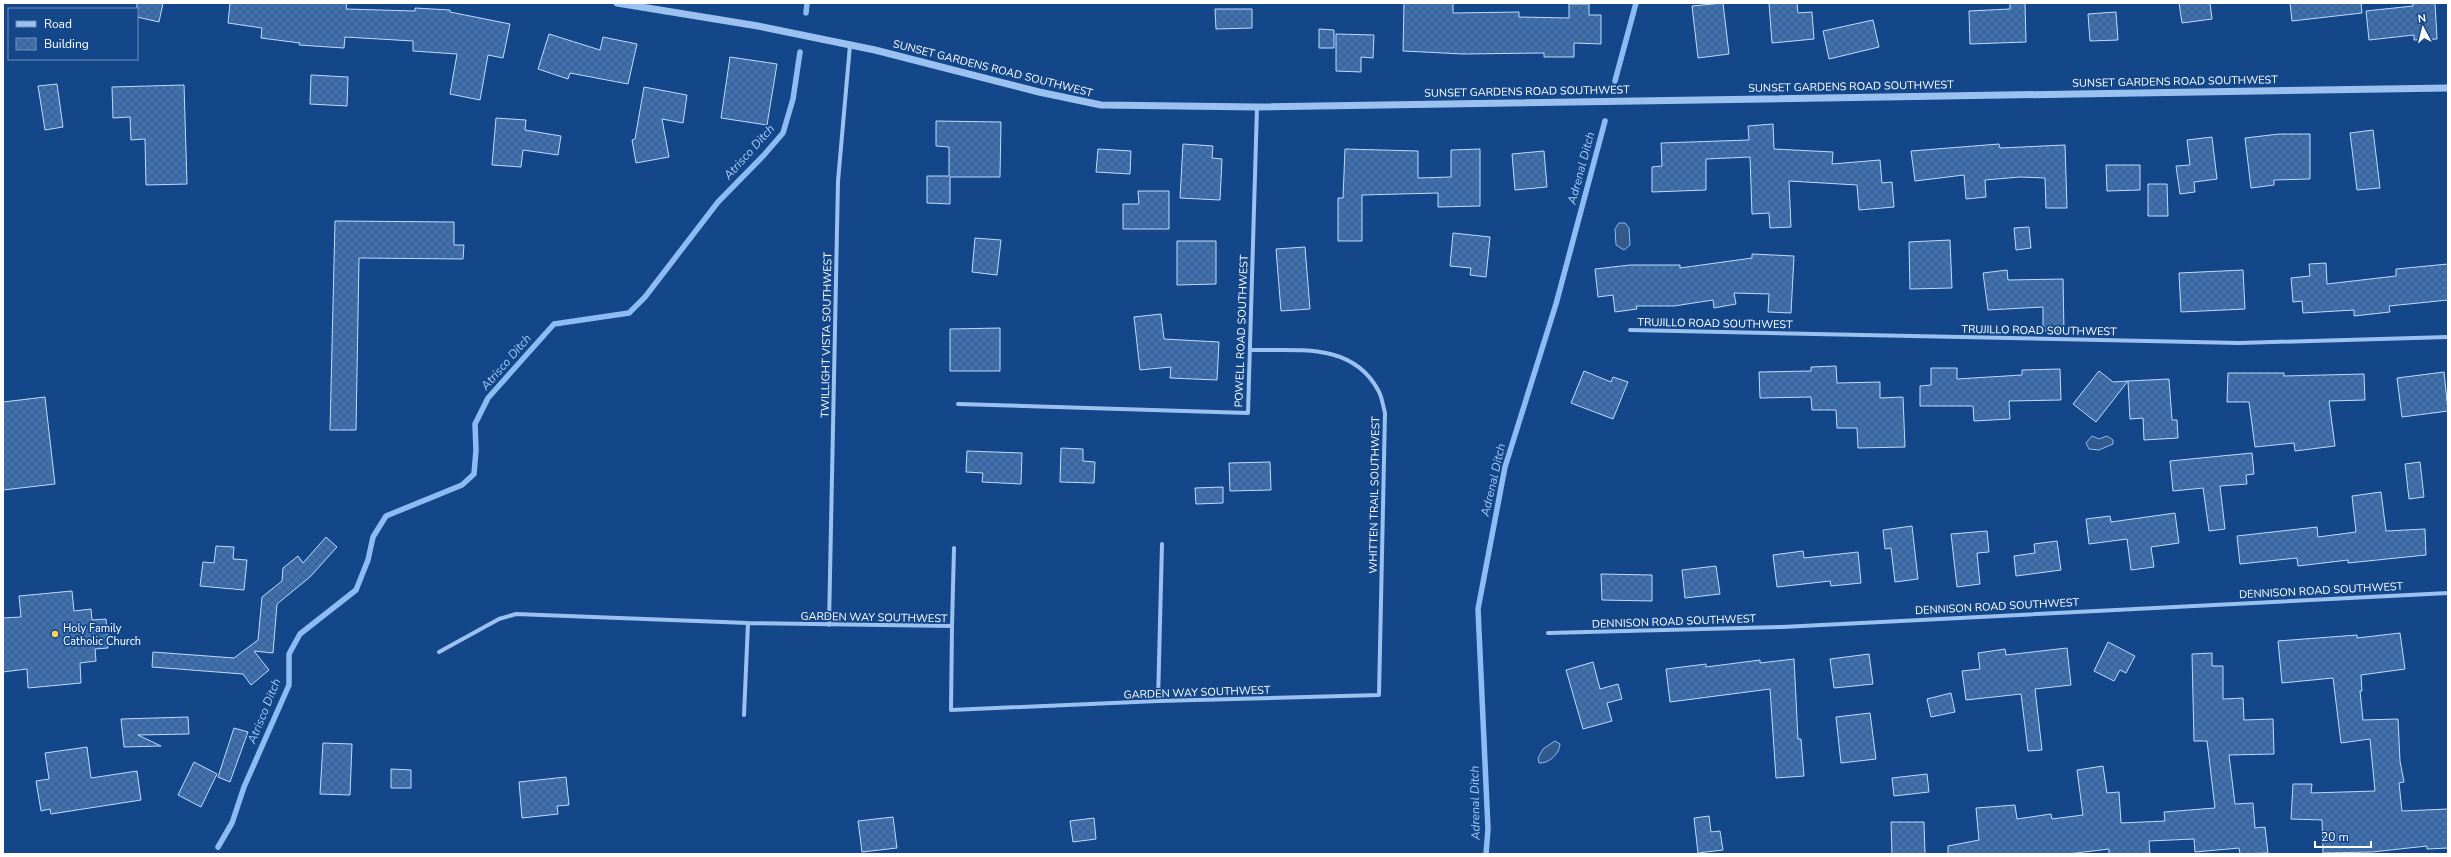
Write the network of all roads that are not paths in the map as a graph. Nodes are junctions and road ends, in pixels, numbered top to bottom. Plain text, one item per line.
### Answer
1 (617, 3) edge
2 (850, 45) junction
3 (2448, 88) edge
4 (1257, 107) junction
5 (1630, 330) dead end
6 (2448, 337) edge
7 (1251, 350) junction
8 (958, 404) dead end
9 (1162, 544) dead end
10 (954, 548) dead end
11 (2448, 594) edge
12 (748, 623) junction
13 (830, 625) junction
14 (952, 626) junction
15 (1548, 633) dead end
16 (439, 652) dead end
17 (1379, 695) joint
18 (1158, 701) junction
19 (744, 715) dead end

1 - 2 street, SUNSET GARDENS ROAD SOUTHWEST
2 - 4 street, SUNSET GARDENS ROAD SOUTHWEST
2 - 13 street, TWILLIGHT VISTA SOUTHWEST
3 - 4 street, SUNSET GARDENS ROAD SOUTHWEST
4 - 7 street, POWELL ROAD SOUTHWEST
5 - 6 street, TRUJILLO ROAD SOUTHWEST
7 - 8 street, POWELL ROAD SOUTHWEST
7 - 17 street, WHITTEN TRAIL SOUTHWEST
9 - 18 street
10 - 14 street
11 - 15 street, DENNISON ROAD SOUTHWEST
12 - 13 street, GARDEN WAY SOUTHWEST
12 - 16 street, GARDEN WAY SOUTHWEST
12 - 19 street
13 - 14 street, GARDEN WAY SOUTHWEST
14 - 18 street, GARDEN WAY SOUTHWEST
17 - 18 street, GARDEN WAY SOUTHWEST

